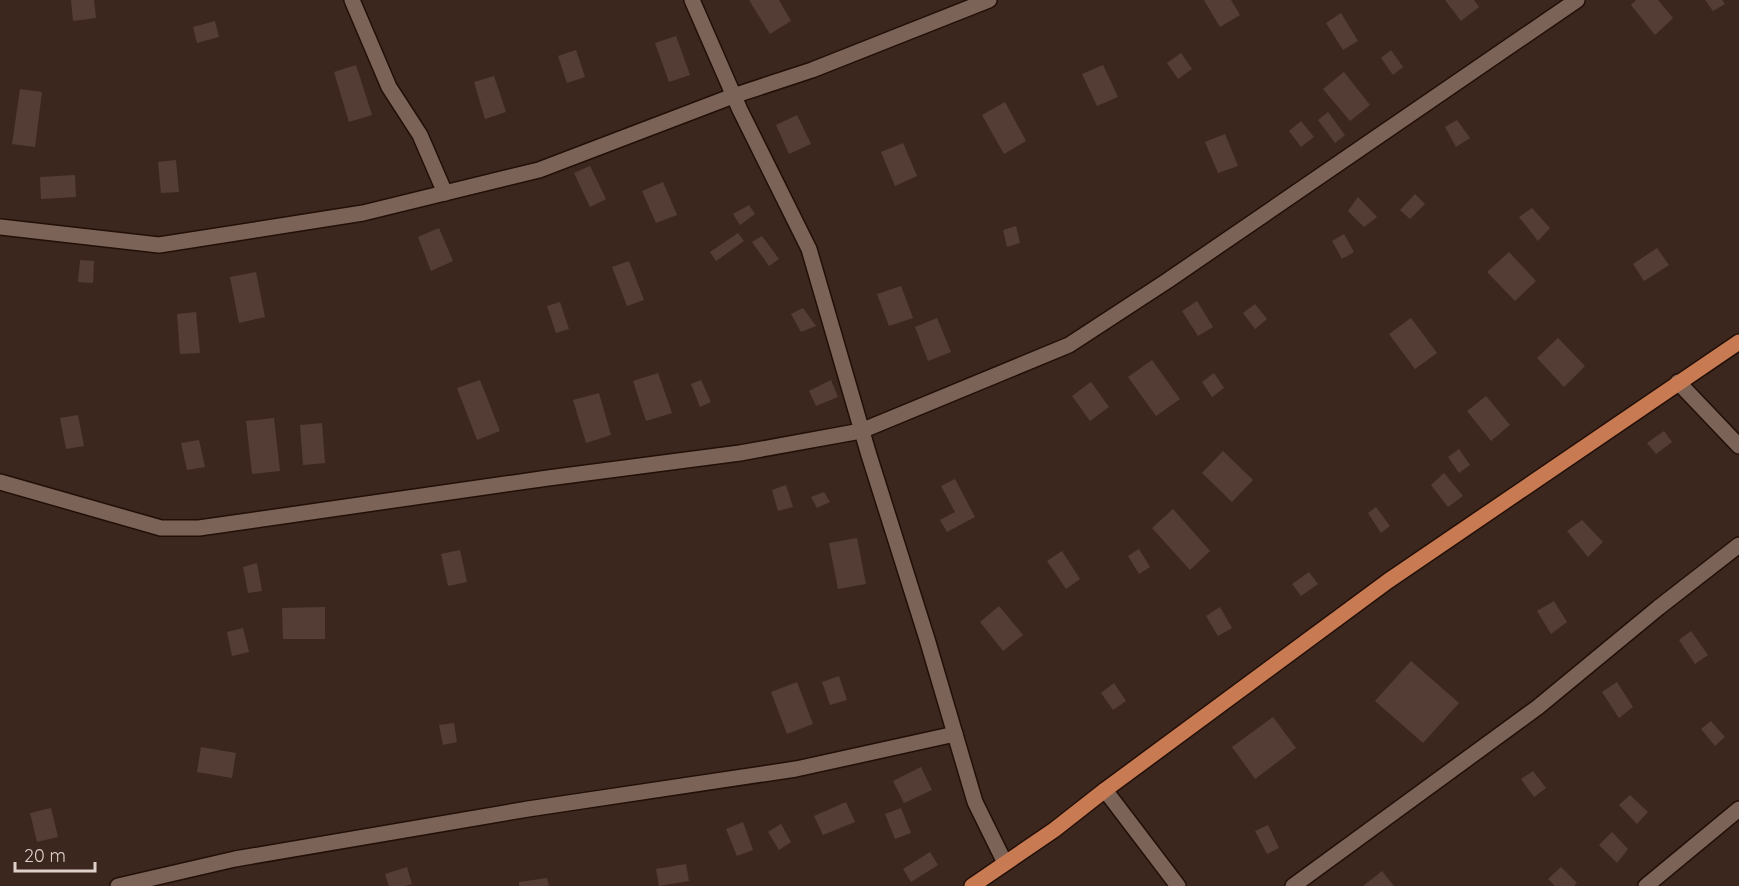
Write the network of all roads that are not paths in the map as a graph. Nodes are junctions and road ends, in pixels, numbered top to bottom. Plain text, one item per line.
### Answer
1 (352, 0) edge
2 (692, 0) edge
3 (989, 0) edge
4 (1577, 0) edge
5 (734, 96) junction
6 (445, 193) junction
7 (0, 227) edge
8 (1739, 342) edge
9 (1678, 382) junction
10 (861, 431) junction
11 (1739, 446) edge
12 (0, 482) edge
13 (1739, 546) edge
14 (955, 734) junction
15 (1105, 790) junction
16 (1739, 809) edge
17 (1005, 863) junction
18 (118, 886) edge
19 (972, 886) edge
20 (1178, 886) edge
21 (1293, 886) edge
22 (1646, 886) edge

1 - 6 street
2 - 5 street
3 - 5 street
4 - 10 street
5 - 6 street
5 - 10 street
6 - 7 street
8 - 9 main road
9 - 11 street
9 - 15 main road
10 - 12 street
10 - 14 street
13 - 21 street
14 - 17 street
14 - 18 street
15 - 17 main road
15 - 20 street
16 - 22 street
17 - 19 main road

